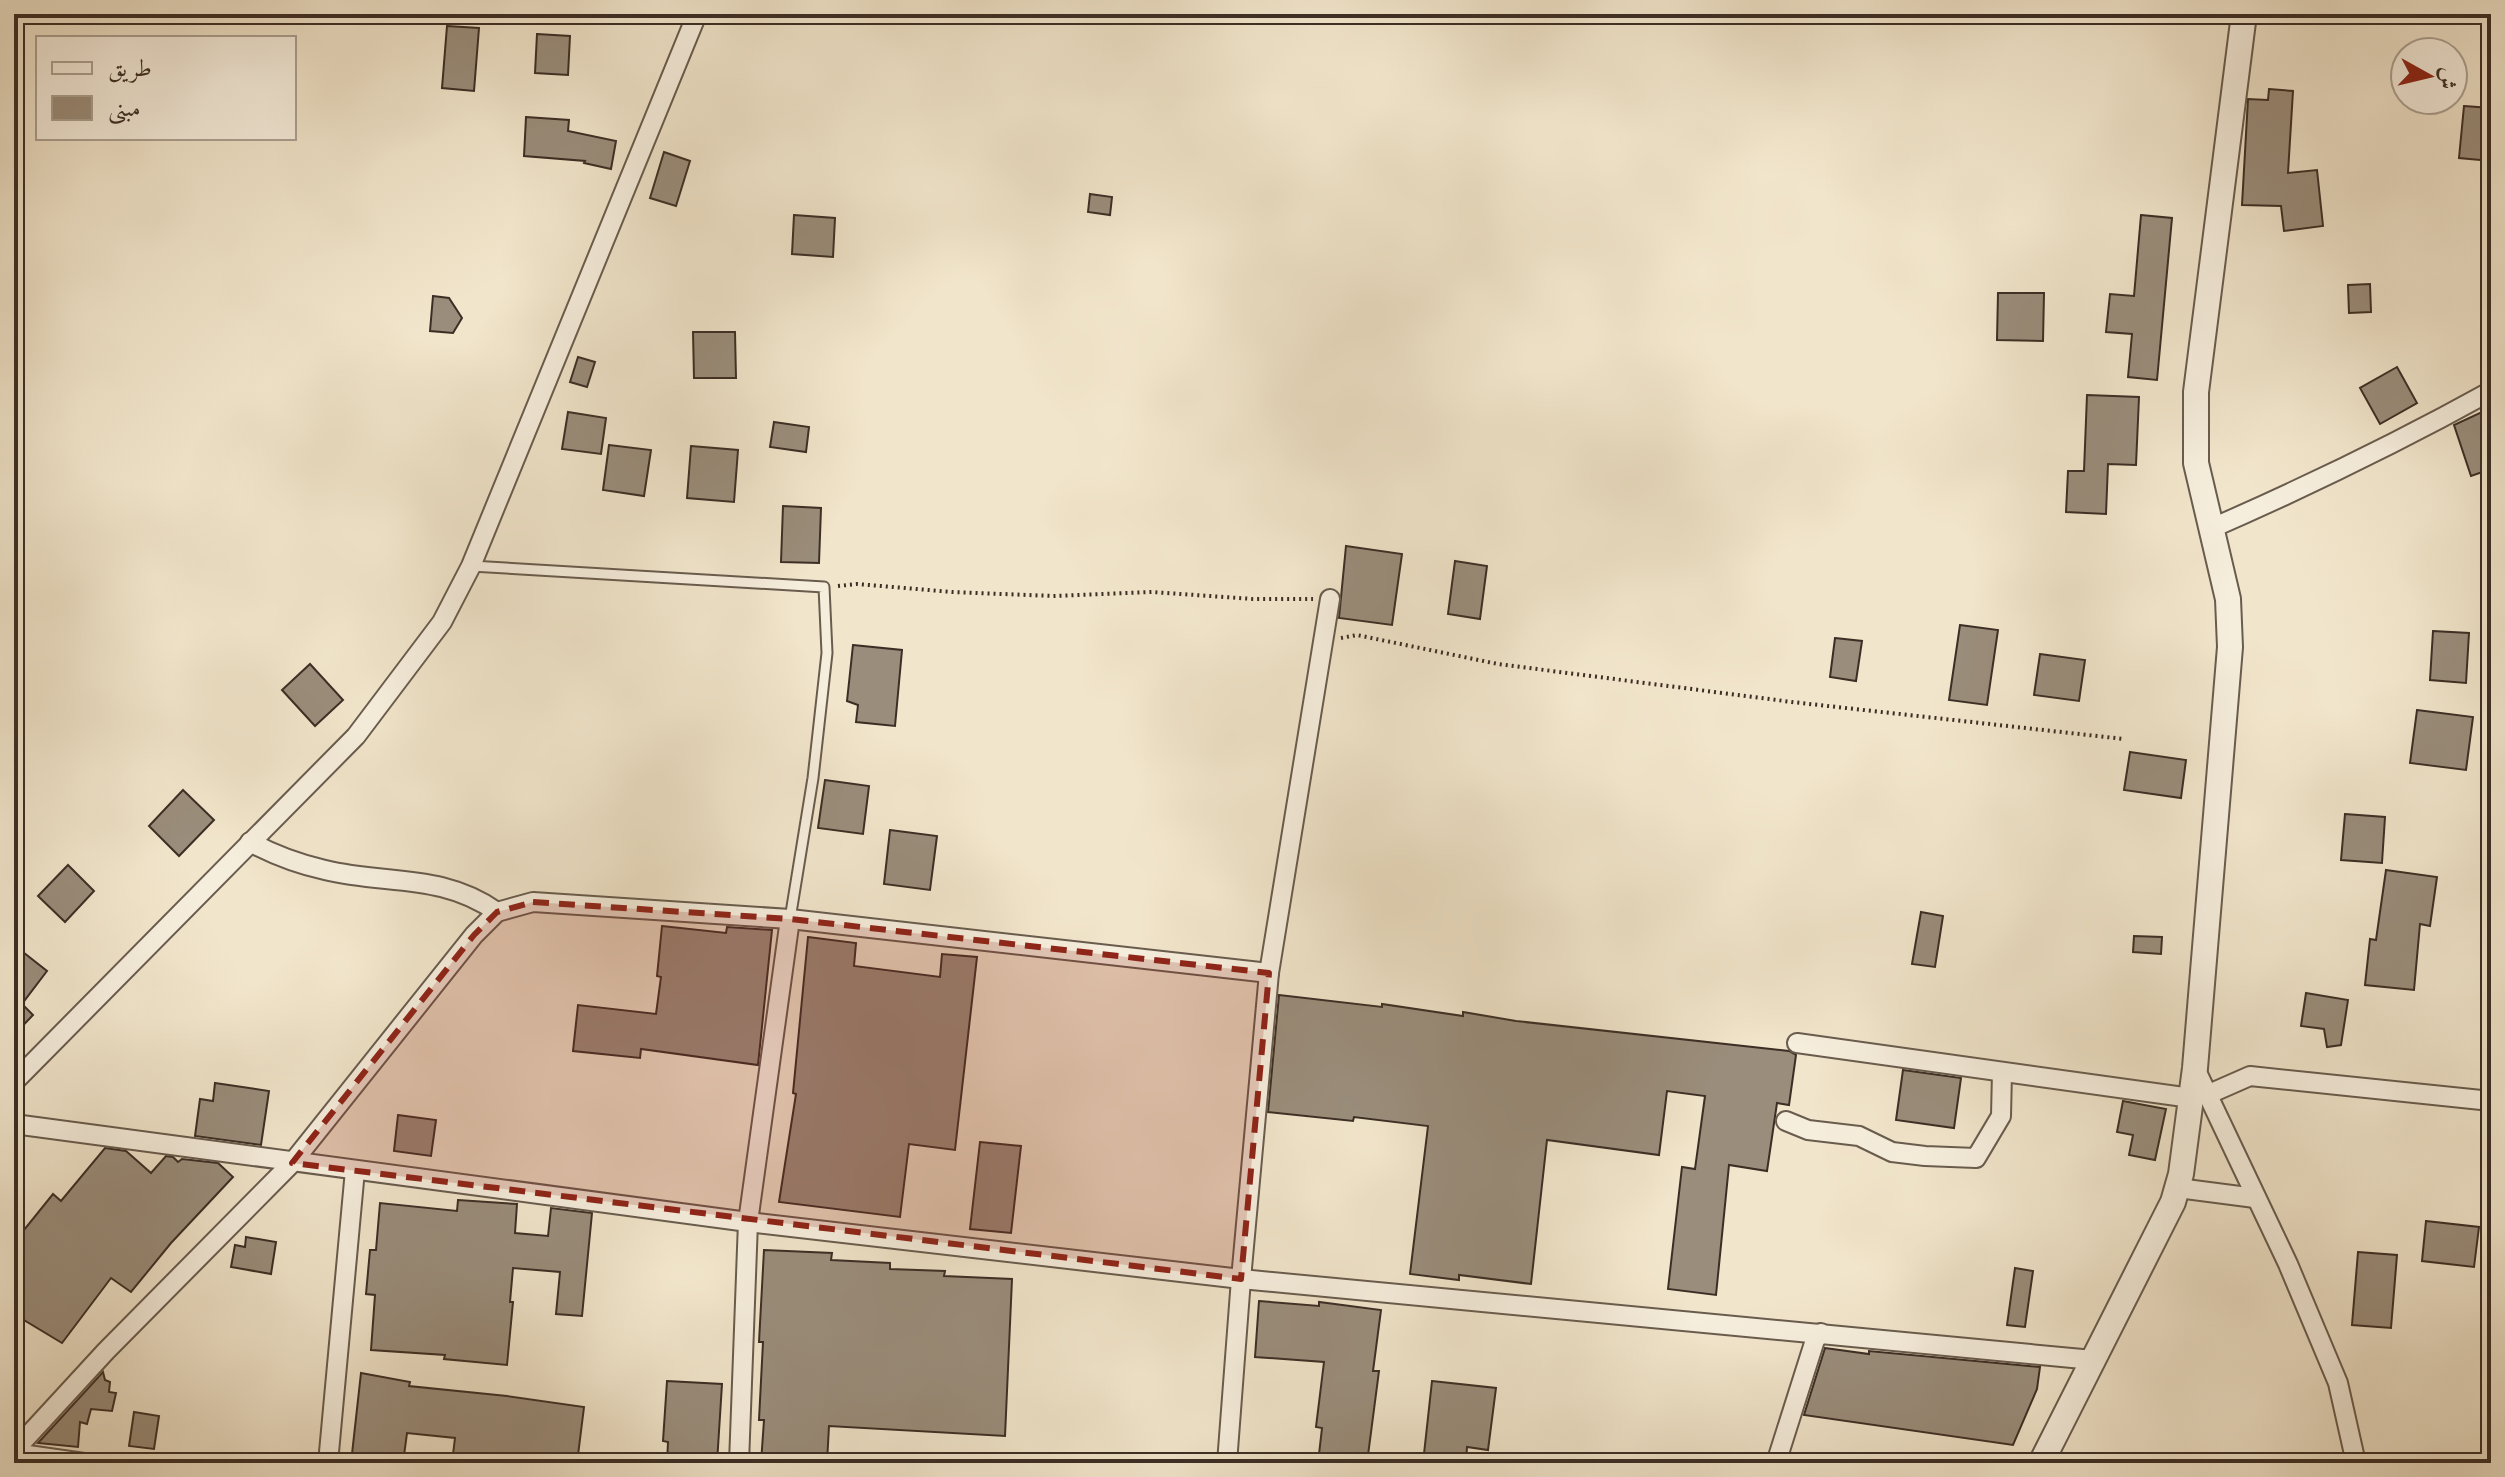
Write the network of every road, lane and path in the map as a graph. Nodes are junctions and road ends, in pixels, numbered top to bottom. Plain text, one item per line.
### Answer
1 (697, 14) edge
2 (2244, 14) edge
3 (2491, 391) edge
4 (2210, 529) junction
5 (471, 566) junction
6 (824, 587) junction
7 (1330, 599) joint
8 (1321, 653) junction
9 (2124, 739) dead end
10 (250, 842) junction
11 (497, 912) junction
12 (790, 919) junction
13 (1269, 973) junction
14 (1797, 1043) dead end
15 (2002, 1072) junction
16 (14, 1082) edge
17 (2200, 1096) junction
18 (2491, 1101) edge
19 (1786, 1121) dead end
20 (14, 1124) edge
21 (292, 1163) junction
22 (355, 1170) junction
23 (2178, 1188) junction
24 (2255, 1198) junction
25 (748, 1222) junction
26 (1241, 1279) junction
27 (1821, 1333) junction
28 (2093, 1360) junction
29 (14, 1452) edge
30 (84, 1463) edge
31 (328, 1463) edge
32 (739, 1463) edge
33 (1227, 1463) edge
34 (1776, 1463) edge
35 (2041, 1463) edge
36 (2356, 1463) edge

1 - 5 street
2 - 4 street
3 - 4 street
4 - 17 street
5 - 6 lane
5 - 10 street
6 - 7 path
6 - 12 lane
7 - 8 street
8 - 9 path
8 - 13 street
10 - 11 street
10 - 16 street
11 - 12 street
11 - 21 street
12 - 13 street
12 - 25 street
13 - 26 street
14 - 15 street
15 - 17 street
15 - 19 street
17 - 18 street
17 - 23 street
17 - 24 street
20 - 21 street
21 - 22 street
21 - 29 street
22 - 25 street
22 - 31 street
23 - 24 street
23 - 28 street
24 - 36 street
25 - 26 street
25 - 32 street
26 - 27 street
26 - 33 street
27 - 28 street
27 - 34 street
28 - 35 street
29 - 30 street

